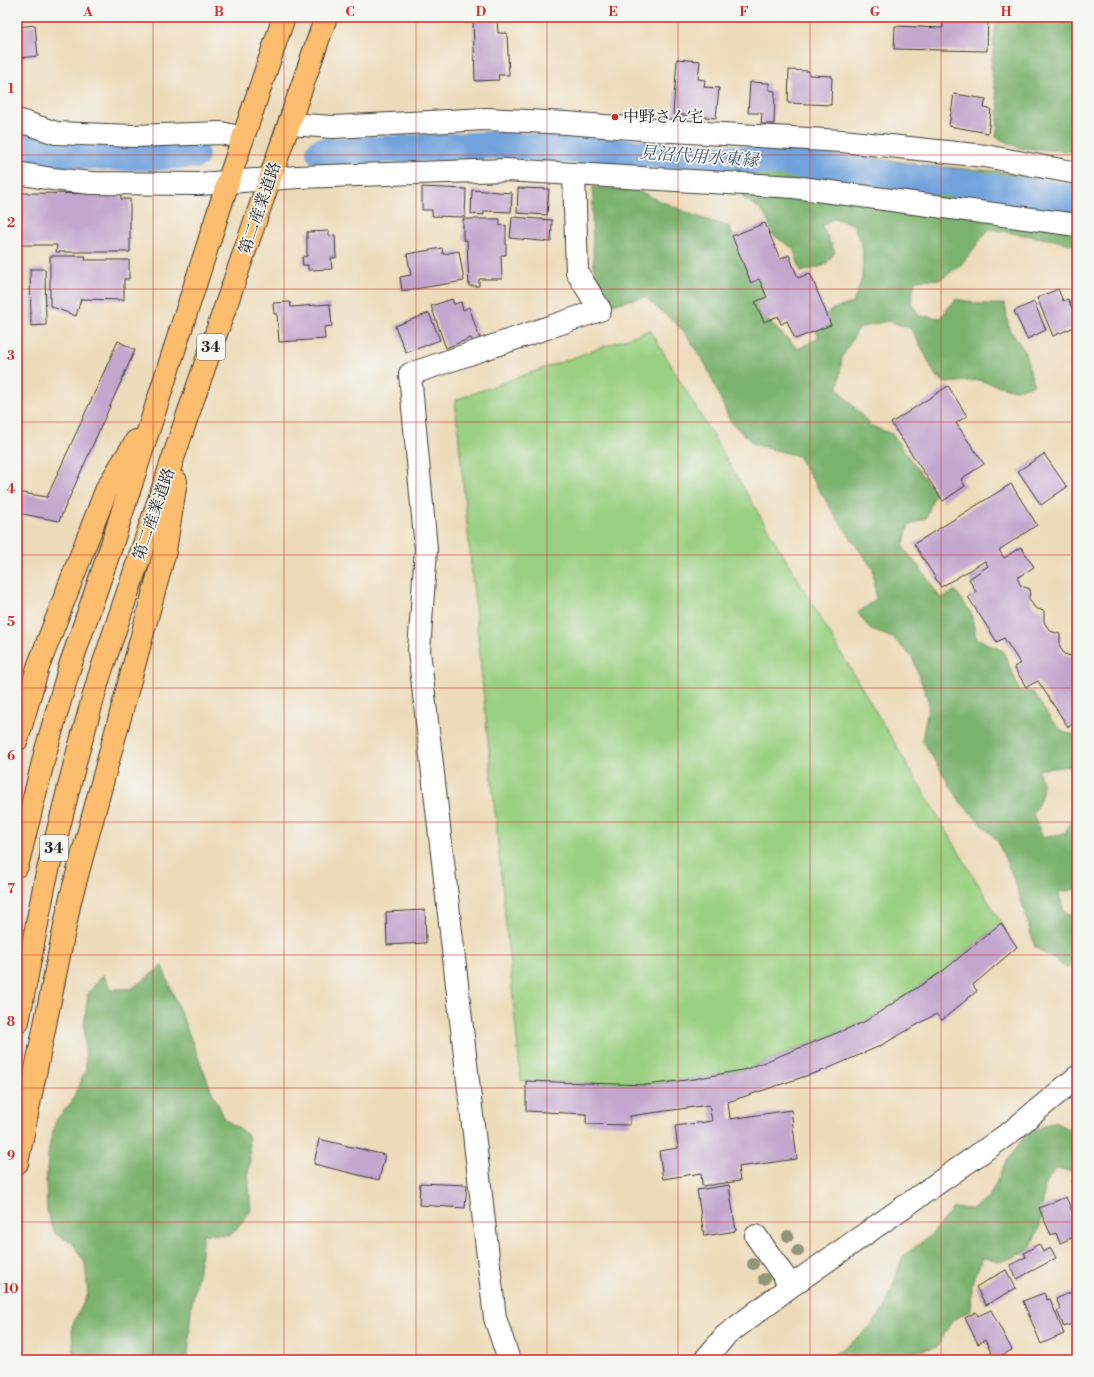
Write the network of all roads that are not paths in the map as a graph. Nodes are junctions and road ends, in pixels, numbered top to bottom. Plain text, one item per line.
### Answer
1 (284, 17) edge
2 (326, 17) edge
3 (17, 120) edge
4 (290, 124) junction
5 (243, 138) junction
6 (17, 173) edge
7 (1077, 173) edge
8 (574, 174) junction
9 (269, 179) junction
10 (228, 182) junction
11 (1077, 225) edge
12 (152, 416) junction
13 (186, 420) junction
14 (17, 740) edge
15 (17, 866) edge
16 (18, 1022) edge
17 (1077, 1077) edge
18 (21, 1115) edge
19 (17, 1163) edge
20 (756, 1236) dead end
21 (790, 1286) junction
22 (509, 1360) edge
23 (705, 1360) edge

1 - 5 main road, 第二産業道路 / 34
2 - 4 main road, 第二産業道路 / 34
3 - 5 street
4 - 7 street
4 - 9 main road, 第二産業道路 / 34
5 - 10 main road, 第二産業道路 / 34
6 - 10 street
8 - 9 street
8 - 11 street
8 - 22 street
9 - 10 street
9 - 13 main road, 第二産業道路 / 34
10 - 12 main road, 第二産業道路 / 34
12 - 14 main road
12 - 15 main road, 第二産業道路 / 34
13 - 16 main road, 第二産業道路 / 34
13 - 18 main road
17 - 21 street
18 - 19 main road
20 - 21 street
21 - 23 street

